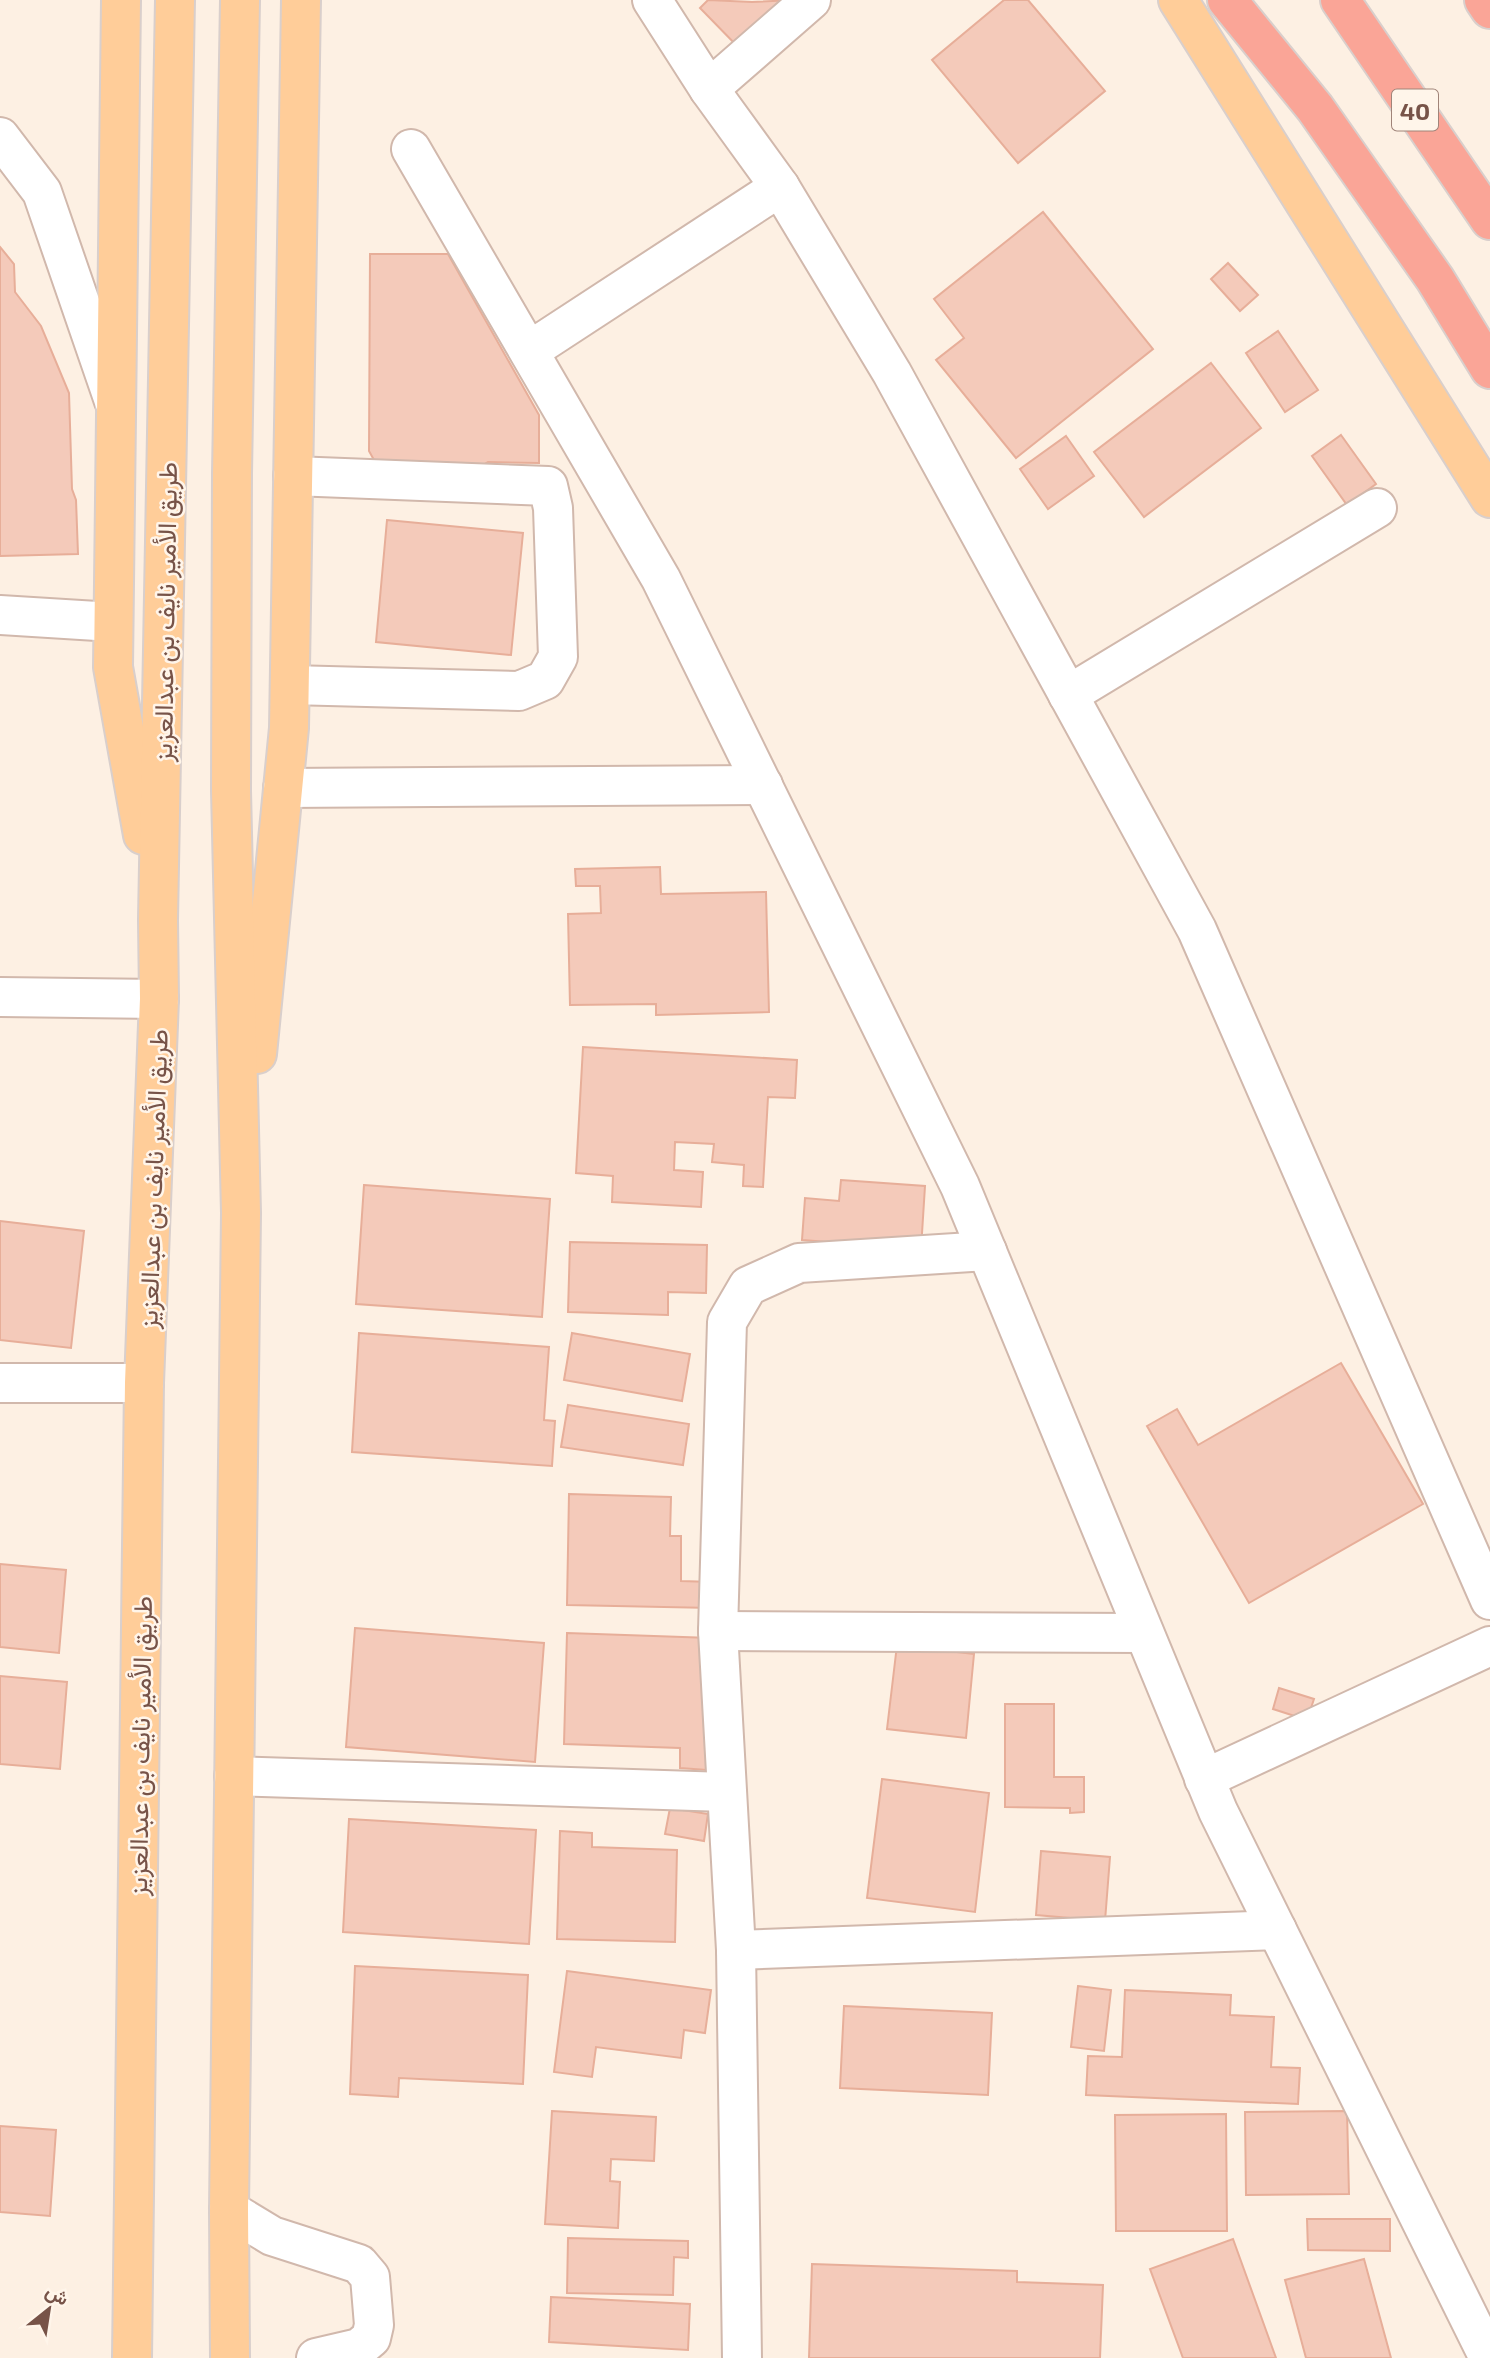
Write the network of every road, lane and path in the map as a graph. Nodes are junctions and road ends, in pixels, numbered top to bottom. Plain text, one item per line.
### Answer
1 (121, 0) edge
2 (175, 0) edge
3 (240, 0) edge
4 (301, 0) edge
5 (652, 0) edge
6 (811, 0) edge
7 (1178, 0) edge
8 (1227, 0) edge
9 (1340, 0) edge
10 (1484, 0) edge
11 (1490, 9) edge
12 (709, 89) junction
13 (0, 137) edge
14 (411, 149) dead end
15 (780, 187) junction
16 (1490, 220) edge
17 (529, 351) junction
18 (1490, 369) edge
19 (116, 407) junction
20 (293, 476) junction
21 (1490, 498) edge
22 (1377, 508) dead end
23 (0, 615) edge
24 (113, 622) junction
25 (290, 685) junction
26 (1068, 695) junction
27 (763, 785) junction
28 (283, 788) junction
29 (159, 920) junction
30 (0, 997) edge
31 (159, 999) junction
32 (241, 1213) junction
33 (987, 1251) junction
34 (0, 1382) edge
35 (144, 1383) junction
36 (1490, 1600) edge
37 (718, 1632) junction
38 (1144, 1633) junction
39 (1490, 1646) edge
40 (234, 1776) junction
41 (1204, 1779) junction
42 (726, 1792) junction
43 (1277, 1930) junction
44 (736, 1950) junction
45 (229, 2210) junction
46 (132, 2358) edge
47 (230, 2358) edge
48 (316, 2358) edge
49 (742, 2358) edge
50 (1489, 2358) edge

1 - 19 main road
2 - 29 main road, طريق الأمير نايف بن عبدالعزيز
3 - 32 main road
4 - 20 main road
5 - 12 street
6 - 12 street
7 - 21 main road
8 - 18 highway
9 - 16 highway, 40
10 - 11 highway
12 - 15 street
13 - 19 street
14 - 17 street
15 - 17 street
15 - 26 street
17 - 27 street
19 - 24 main road
20 - 25 main road
20 - 25 street
22 - 26 street
23 - 24 street
24 - 29 main road
25 - 28 main road
26 - 36 street
27 - 28 street
27 - 33 street
28 - 32 main road
29 - 31 main road, طريق الأمير نايف بن عبدالعزيز
30 - 31 street
31 - 35 main road, طريق الأمير نايف بن عبدالعزيز
32 - 40 main road
33 - 37 street
33 - 38 street
34 - 35 street
35 - 46 main road, طريق الأمير نايف بن عبدالعزيز
37 - 38 street
37 - 42 street
38 - 41 street
39 - 41 street
40 - 42 street
40 - 45 main road
41 - 43 street
42 - 44 street
43 - 44 street
43 - 50 street
44 - 49 street
45 - 47 main road
45 - 48 street

